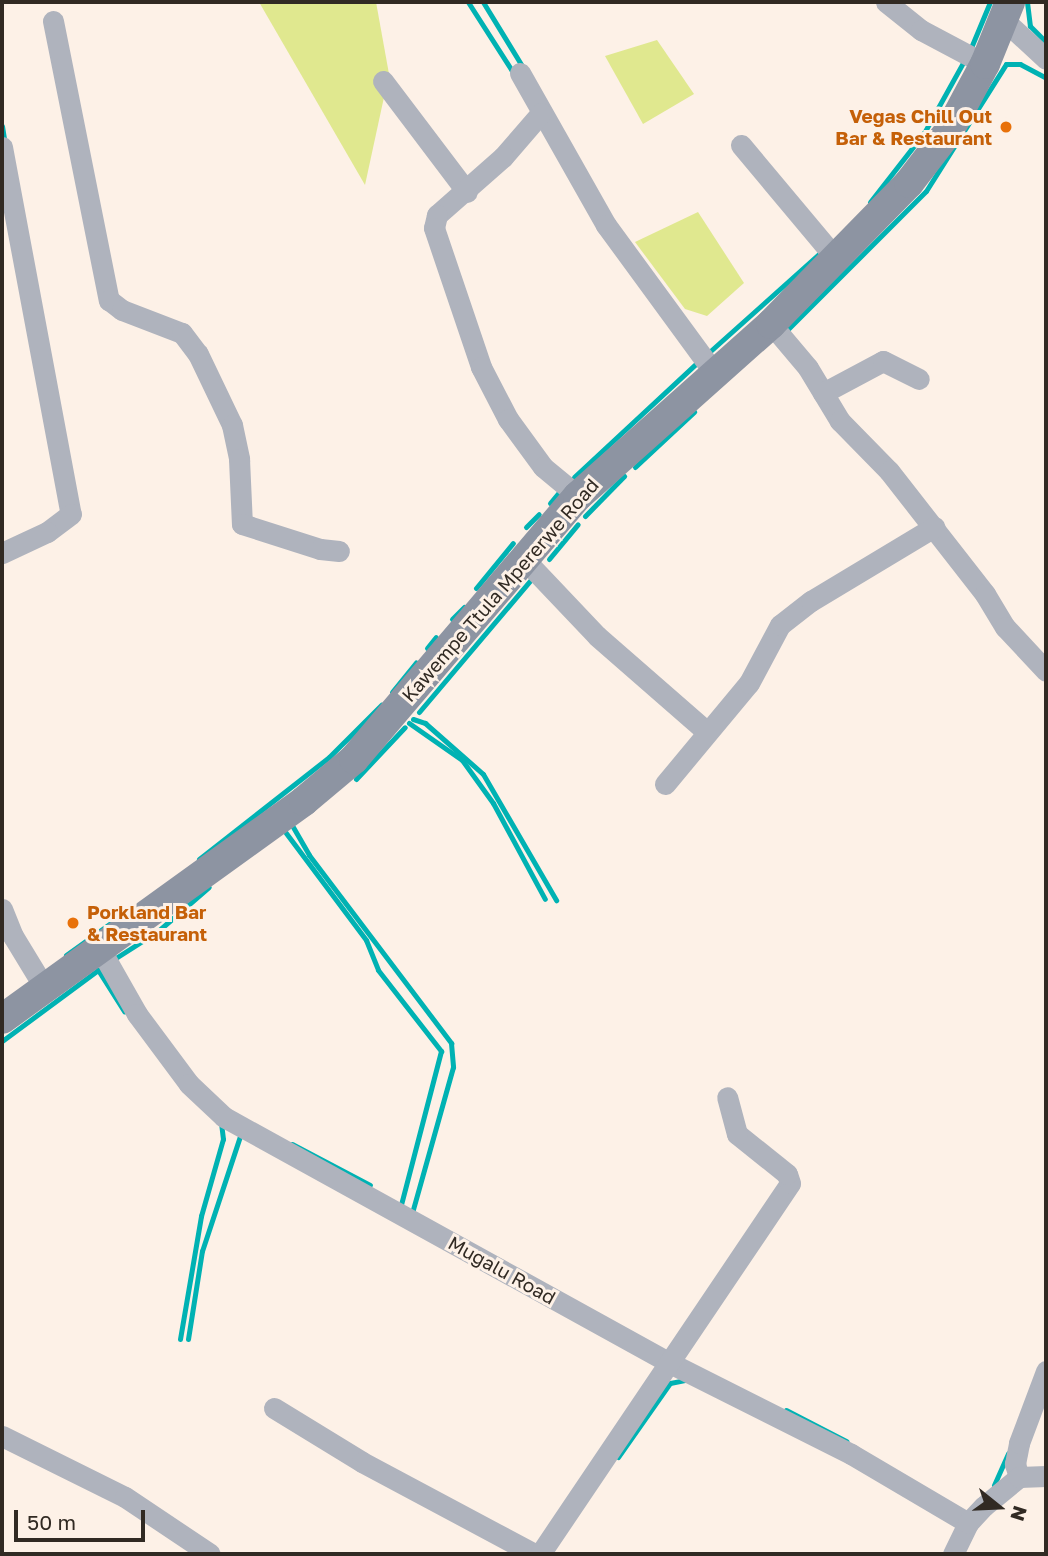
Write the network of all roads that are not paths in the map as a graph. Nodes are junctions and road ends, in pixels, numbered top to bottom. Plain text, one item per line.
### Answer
1 (886, 2) edge
2 (1008, 11) edge
3 (53, 21) dead end
4 (1046, 59) edge
5 (985, 64) junction
6 (520, 73) dead end
7 (383, 81) dead end
8 (541, 113) junction
9 (741, 145) dead end
10 (2, 147) edge
11 (467, 192) junction
12 (837, 260) junction
13 (771, 324) junction
14 (715, 374) junction
15 (919, 379) dead end
16 (823, 393) junction
17 (578, 496) junction
18 (934, 527) junction
19 (340, 551) dead end
20 (2, 553) edge
21 (524, 559) junction
22 (1046, 671) edge
23 (707, 732) junction
24 (665, 784) dead end
25 (2, 909) edge
26 (99, 947) junction
27 (44, 987) junction
28 (2, 1019) edge
29 (727, 1097) dead end
30 (670, 1363) junction
31 (1046, 1371) edge
32 (274, 1408) dead end
33 (2, 1436) edge
34 (1046, 1476) edge
35 (1019, 1478) junction
36 (968, 1523) junction
37 (210, 1554) edge
38 (534, 1554) edge
39 (540, 1554) edge
40 (953, 1554) edge

1 - 5 street
2 - 4 street
2 - 5 street, Kawempe Ttula Mpererwe Road
3 - 19 street
5 - 12 street, Kawempe Ttula Mpererwe Road
6 - 8 street
7 - 11 street
8 - 11 street
8 - 14 street
9 - 12 street
10 - 20 street
11 - 17 street
12 - 13 street, Kawempe Ttula Mpererwe Road
13 - 14 street, Kawempe Ttula Mpererwe Road
13 - 16 street
14 - 17 street, Kawempe Ttula Mpererwe Road
15 - 16 street
16 - 18 street
17 - 21 street, Kawempe Ttula Mpererwe Road
18 - 22 street
18 - 23 street
21 - 23 street
21 - 26 street, Kawempe Ttula Mpererwe Road
23 - 24 street
25 - 27 street
26 - 27 street, Kawempe Ttula Mpererwe Road
26 - 30 street, Mugalu Road
27 - 28 street, Kawempe Ttula Mpererwe Road
29 - 30 street
30 - 36 street, Mugalu Road
30 - 39 street
31 - 35 street
32 - 38 street
33 - 37 street
34 - 35 street
35 - 36 street
36 - 40 street

